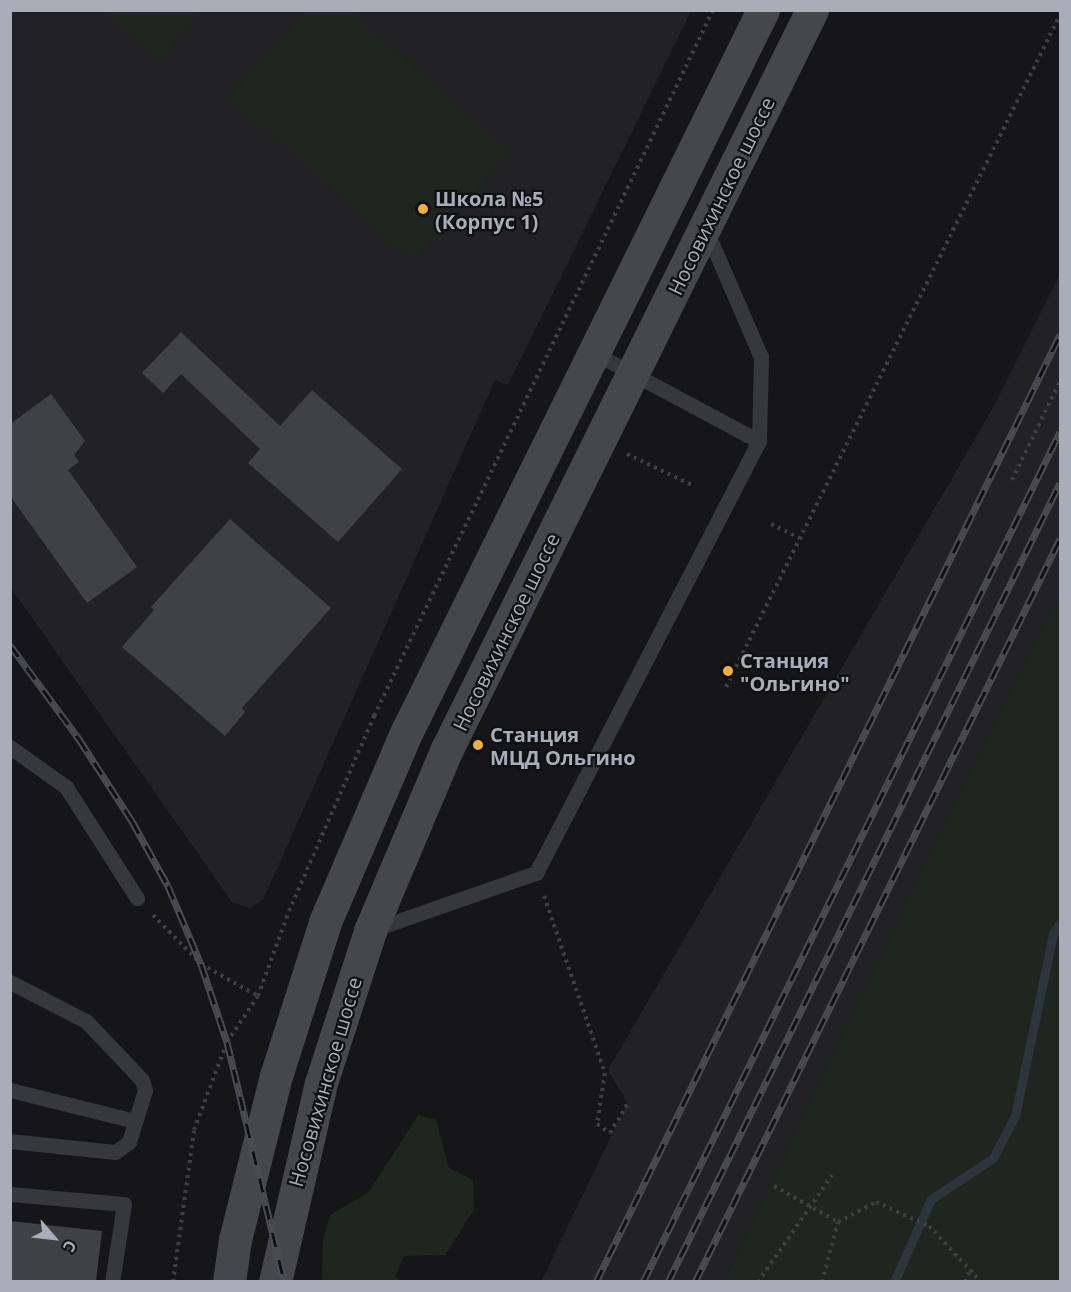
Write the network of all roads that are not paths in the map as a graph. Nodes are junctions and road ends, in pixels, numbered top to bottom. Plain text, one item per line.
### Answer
1 (763, 10) edge
2 (812, 10) edge
3 (705, 228) junction
4 (594, 353) junction
5 (633, 374) junction
6 (759, 441) junction
7 (10, 747) edge
8 (137, 898) road end
9 (370, 931) junction
10 (10, 982) edge
11 (10, 1090) edge
12 (135, 1121) junction
13 (10, 1141) edge
14 (10, 1194) edge
15 (112, 1281) edge
16 (230, 1281) edge
17 (275, 1281) edge

1 - 4 main road
2 - 3 main road, Носовихинское шоссе
3 - 5 main road, Носовихинское шоссе
3 - 6 lane
4 - 5 lane
4 - 16 main road
5 - 6 lane
5 - 9 main road, Носовихинское шоссе
6 - 9 lane
7 - 8 lane
9 - 17 main road, Носовихинское шоссе
10 - 12 lane
11 - 12 lane
12 - 13 lane
14 - 15 lane

